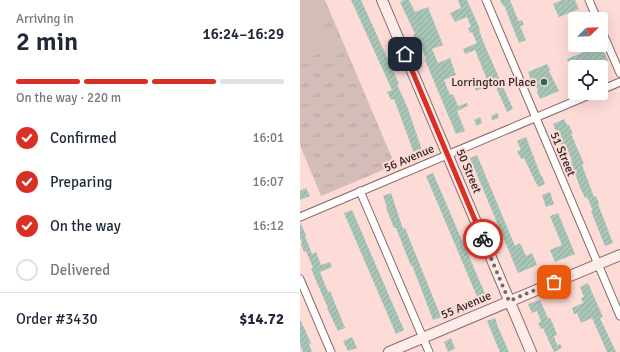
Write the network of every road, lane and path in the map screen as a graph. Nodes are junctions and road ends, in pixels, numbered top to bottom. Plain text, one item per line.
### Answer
1 (382, 0) edge
2 (486, 0) edge
3 (589, 0) edge
4 (594, 12) edge
5 (608, 45) edge
6 (620, 73) edge
7 (620, 82) edge
8 (608, 87) edge
9 (578, 100) edge
10 (536, 118) junction
11 (448, 154) junction
12 (360, 191) junction
13 (300, 217) edge
14 (620, 255) edge
15 (598, 264) junction
16 (300, 279) edge
17 (509, 301) junction
18 (620, 316) edge
19 (423, 338) junction
20 (331, 352) edge
21 (389, 352) edge
22 (429, 352) edge
23 (531, 352) edge

1 - 11 street, 50 Street
2 - 10 street, 51 Street
3 - 4 street
5 - 6 street
7 - 8 street
9 - 10 street, 56 Avenue
10 - 11 street, 56 Avenue
10 - 15 street, 51 Street
11 - 12 street, 56 Avenue
11 - 17 street, 50 Street
12 - 13 street, 56 Avenue
12 - 19 street
14 - 15 street, 55 Avenue
15 - 17 street, 55 Avenue
15 - 18 street, 51 Street
16 - 20 street
17 - 19 street, 55 Avenue
17 - 23 street, 50 Street
19 - 21 street, 55 Avenue
19 - 22 street

